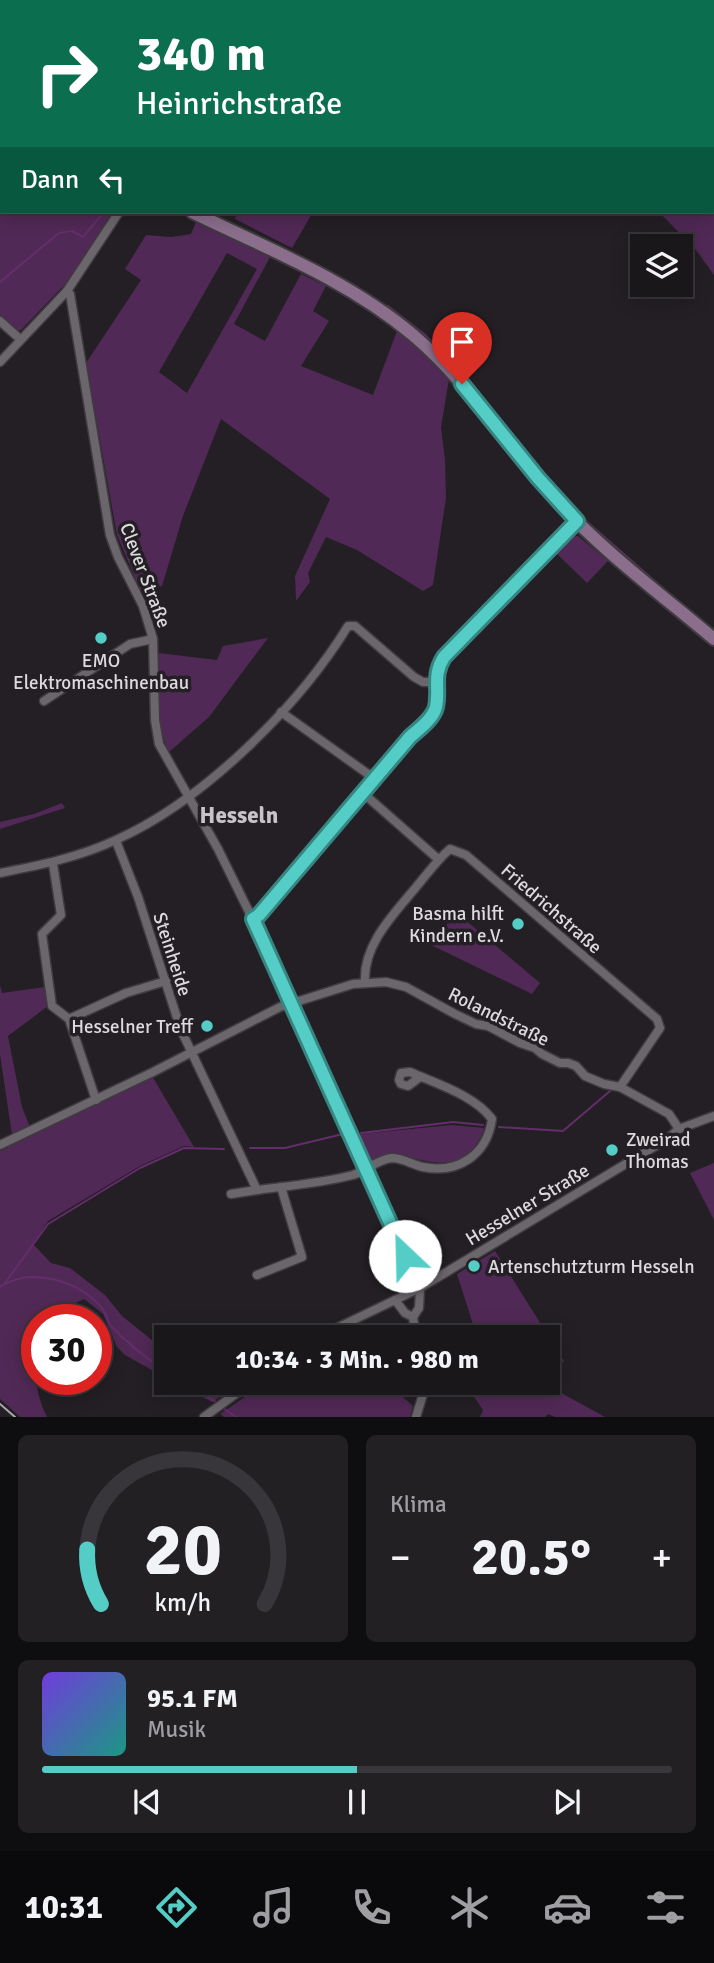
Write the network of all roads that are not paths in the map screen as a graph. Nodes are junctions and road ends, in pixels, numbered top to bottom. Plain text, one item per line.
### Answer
1 (118, 214) edge
2 (196, 214) edge
3 (67, 291) junction
4 (0, 321) edge
5 (20, 339) junction
6 (1, 359) edge
7 (577, 521) junction
8 (153, 639) junction
9 (714, 639) edge
10 (435, 682) junction
11 (44, 701) dead end
12 (281, 712) junction
13 (375, 779) junction
14 (363, 793) junction
15 (188, 799) junction
16 (116, 841) junction
17 (438, 859) junction
18 (53, 863) junction
19 (0, 873) edge
20 (253, 919) junction
21 (166, 981) junction
22 (365, 982) junction
23 (291, 1003) junction
24 (69, 1018) junction
25 (191, 1053) junction
26 (420, 1077) dead end
27 (620, 1087) junction
28 (96, 1100) junction
29 (714, 1116) edge
30 (679, 1129) junction
31 (0, 1145) edge
32 (366, 1169) junction
33 (281, 1187) junction
34 (257, 1190) junction
35 (231, 1194) dead end
36 (257, 1275) dead end
37 (420, 1288) junction
38 (395, 1300) junction
39 (413, 1317) junction
40 (343, 1325) edge
41 (414, 1325) edge
42 (234, 1395) edge
43 (423, 1395) edge
44 (204, 1417) edge
45 (416, 1417) edge

1 - 3 street
2 - 7 main road
3 - 5 street
3 - 8 street, Clever Straße
4 - 5 street
5 - 6 street
7 - 9 main road
7 - 10 street
8 - 11 street
8 - 15 street, Clever Straße
10 - 12 street
10 - 13 street
12 - 13 street
12 - 15 street
13 - 14 street
14 - 17 street
14 - 20 street
15 - 16 street
15 - 20 street, Clever Straße
16 - 18 street
16 - 21 street, Steinheide
17 - 22 street
17 - 27 street, Friedrichstraße
18 - 19 street
18 - 24 street
20 - 23 street, Clever Straße
21 - 24 street
21 - 25 street, Steinheide
22 - 23 street, Rolandstraße
22 - 27 street, Rolandstraße
23 - 25 street, Rolandstraße
23 - 32 street, Clever Straße
24 - 28 street
25 - 28 street, Rolandstraße
25 - 34 street, Steinheide
26 - 32 street
27 - 30 street, Rolandstraße
28 - 31 street, Rolandstraße
29 - 30 street, Hesselner Straße
30 - 37 street, Hesselner Straße
32 - 33 street
32 - 37 street, Clever Straße
33 - 34 street
33 - 36 street
34 - 35 street
37 - 38 street, Hesselner Straße
37 - 39 street
38 - 39 street
38 - 40 street, Hesselner Straße
39 - 41 street
42 - 44 street
43 - 45 street

